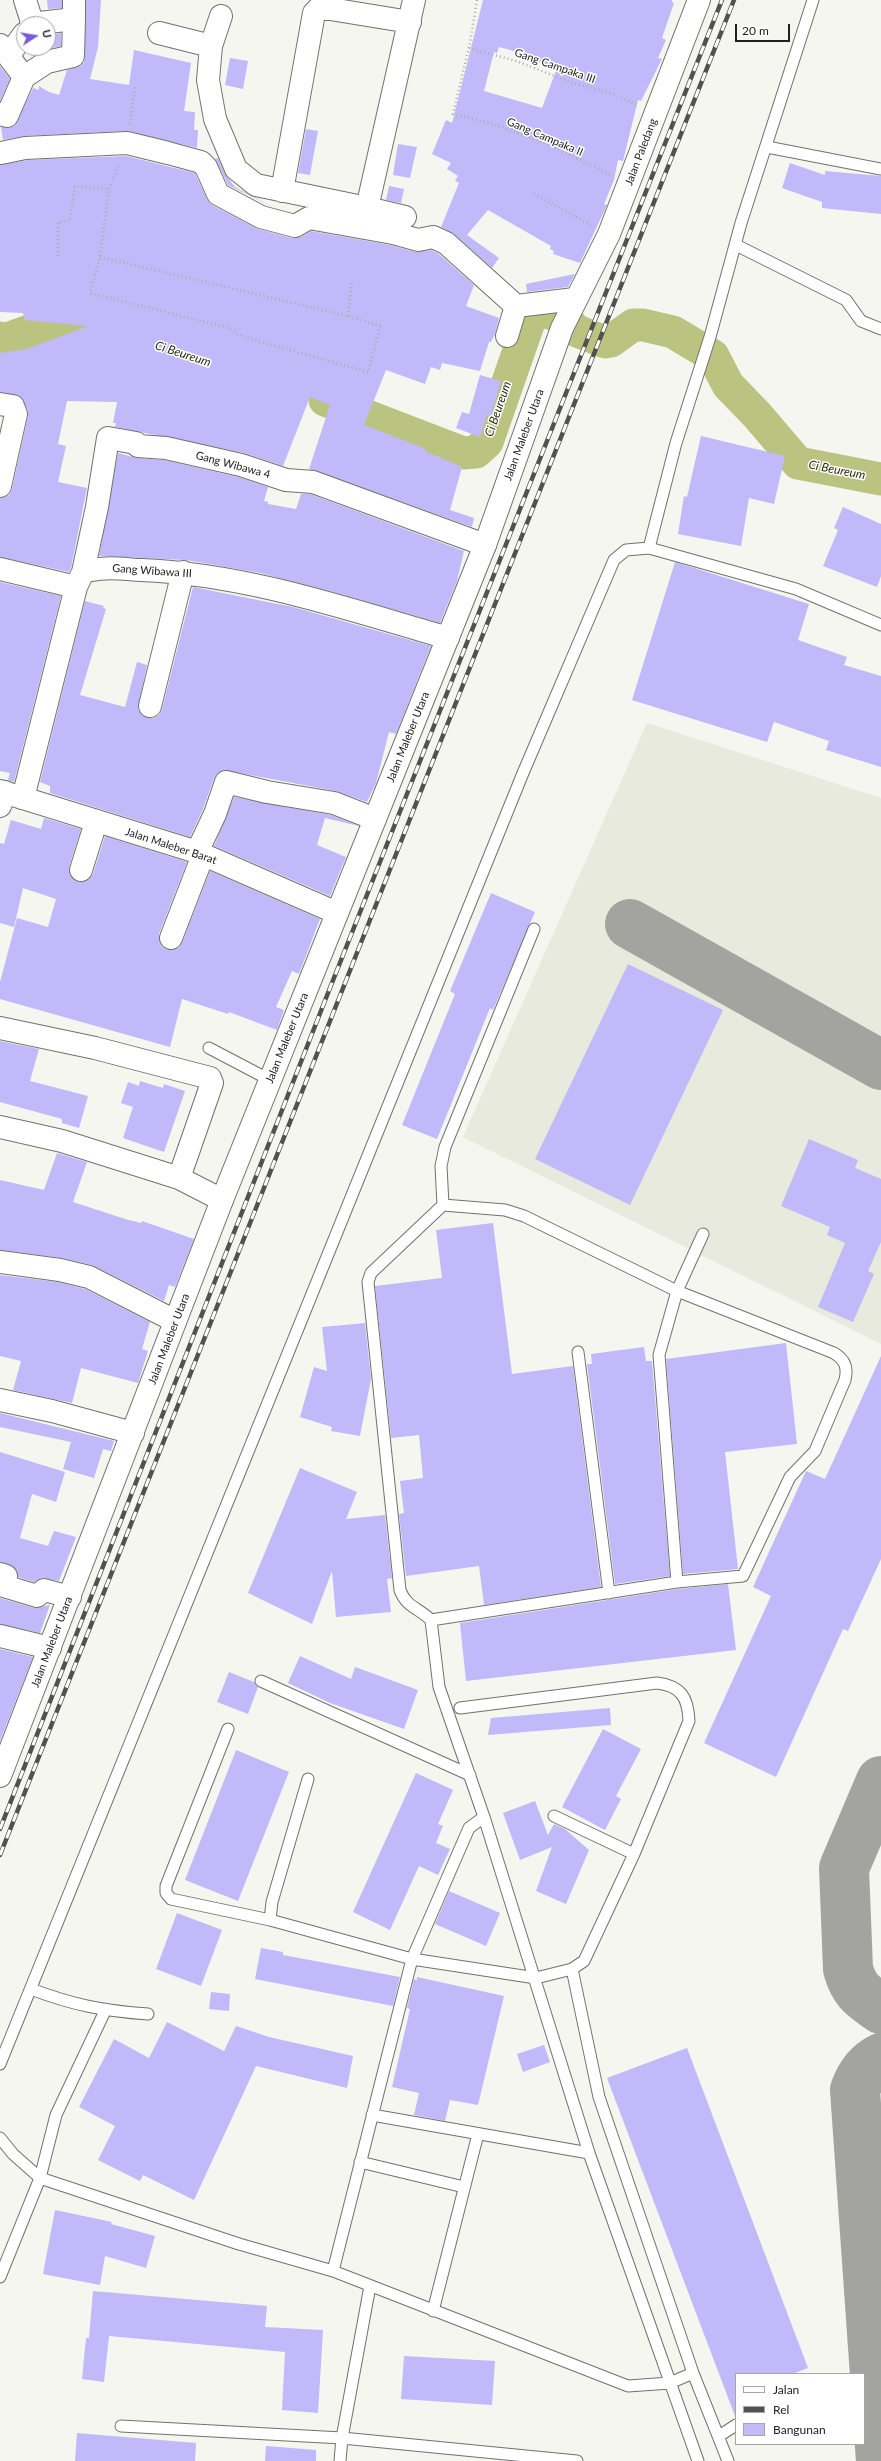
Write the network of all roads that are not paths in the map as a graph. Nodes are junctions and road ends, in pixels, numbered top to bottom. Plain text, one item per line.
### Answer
1 (24, 0) edge
2 (414, 0) edge
3 (699, 0) edge
4 (813, 0) edge
5 (74, 9) edge
6 (27, 16) edge
7 (56, 16) edge
8 (221, 16) dead end
9 (410, 22) junction
10 (159, 33) dead end
11 (16, 39) edge
12 (211, 46) junction
13 (4, 50) edge
14 (24, 77) junction
15 (0, 114) edge
16 (767, 147) junction
17 (0, 153) edge
18 (881, 169) edge
19 (282, 191) junction
20 (367, 208) junction
21 (405, 217) dead end
22 (736, 245) junction
23 (516, 306) junction
24 (569, 312) junction
25 (881, 329) edge
26 (507, 336) dead end
27 (0, 404) edge
28 (0, 486) edge
29 (485, 545) junction
30 (649, 548) junction
31 (0, 569) edge
32 (183, 572) junction
33 (80, 579) junction
34 (881, 625) edge
35 (448, 638) junction
36 (150, 706) dead end
37 (7, 797) edge
38 (375, 820) junction
39 (96, 822) junction
40 (200, 854) junction
41 (81, 870) dead end
42 (337, 913) junction
43 (534, 929) dead end
44 (171, 938) dead end
45 (0, 1028) edge
46 (209, 1048) dead end
47 (270, 1080) junction
48 (0, 1127) edge
49 (179, 1178) junction
50 (222, 1200) junction
51 (443, 1206) junction
52 (703, 1234) dead end
53 (0, 1262) edge
54 (676, 1291) junction
55 (175, 1322) junction
56 (578, 1352) dead end
57 (0, 1400) edge
58 (133, 1433) junction
59 (0, 1574) edge
60 (677, 1582) junction
61 (610, 1592) junction
62 (70, 1597) junction
63 (431, 1620) junction
64 (0, 1636) edge
65 (50, 1648) junction
66 (261, 1682) dead end
67 (460, 1708) dead end
68 (228, 1729) dead end
69 (2, 1765) edge
70 (470, 1775) junction
71 (308, 1779) dead end
72 (554, 1816) dead end
73 (484, 1817) junction
74 (634, 1854) junction
75 (270, 1920) junction
76 (412, 1959) junction
77 (572, 1969) junction
78 (536, 1978) junction
79 (31, 1989) junction
80 (106, 2011) junction
81 (148, 2014) dead end
82 (0, 2064) edge
83 (372, 2115) junction
84 (478, 2134) junction
85 (0, 2138) edge
86 (589, 2153) junction
87 (360, 2162) junction
88 (40, 2178) junction
89 (464, 2187) junction
90 (333, 2271) junction
91 (0, 2277) edge
92 (370, 2286) junction
93 (433, 2311) junction
94 (693, 2373) junction
95 (670, 2383) junction
96 (121, 2426) dead end
97 (735, 2427) edge
98 (719, 2436) junction
99 (342, 2438) junction
100 (340, 2461) edge
101 (577, 2461) edge
102 (698, 2461) edge
103 (728, 2461) edge

1 - 6 street
2 - 9 street
3 - 24 street, Jalan Paledang
4 - 16 lane
5 - 7 street
5 - 14 street
8 - 12 street
9 - 19 street
9 - 20 street
10 - 12 street
11 - 13 street
12 - 19 street
13 - 14 street
14 - 15 street
16 - 18 lane
16 - 22 lane
17 - 23 street
19 - 20 street
20 - 21 street
22 - 25 lane
22 - 30 lane
23 - 24 street
23 - 26 street
24 - 29 street, Jalan Maleber Utara
27 - 28 street
29 - 33 street, Gang Wibawa 4
29 - 35 street, Jalan Maleber Utara
30 - 34 lane
30 - 79 lane
31 - 33 street
32 - 33 street, Gang Wibawa III
32 - 35 street, Gang Wibawa III
32 - 36 street
33 - 37 street
35 - 38 street, Jalan Maleber Utara
37 - 39 street, Jalan Maleber Barat
38 - 40 street
38 - 42 street, Jalan Maleber Utara
39 - 40 street, Jalan Maleber Barat
39 - 41 street
40 - 42 street, Jalan Maleber Barat
40 - 44 street
42 - 47 street, Jalan Maleber Utara
43 - 51 lane
45 - 49 street
46 - 47 lane
47 - 50 street, Jalan Maleber Utara
48 - 49 street
49 - 50 street
50 - 55 street, Jalan Maleber Utara
51 - 54 lane
51 - 63 lane
52 - 54 lane
53 - 55 street
54 - 60 lane
54 - 60 lane
55 - 58 street, Jalan Maleber Utara
56 - 61 lane
57 - 58 street
58 - 62 street, Jalan Maleber Utara
59 - 62 street
60 - 61 lane
61 - 63 lane
62 - 65 street, Jalan Maleber Utara
63 - 70 lane
64 - 65 street
65 - 69 street, Jalan Maleber Utara
66 - 70 lane
67 - 74 lane
68 - 75 lane
70 - 73 lane
71 - 75 lane
72 - 74 lane
73 - 76 lane
73 - 78 lane
74 - 77 lane
75 - 76 lane
76 - 78 lane
76 - 83 lane
77 - 78 lane
77 - 94 lane
78 - 86 lane
79 - 80 lane
79 - 82 lane
80 - 81 lane
80 - 88 lane
83 - 84 lane
83 - 87 lane
84 - 86 lane
84 - 89 lane
85 - 88 lane
86 - 95 lane
87 - 89 lane
87 - 90 lane
88 - 90 lane
88 - 91 lane
89 - 93 lane
90 - 92 lane
92 - 93 lane
92 - 99 lane
93 - 95 lane
94 - 95 lane
94 - 98 lane
95 - 102 lane
96 - 99 lane
97 - 98 lane
98 - 103 lane
99 - 100 lane
99 - 101 lane

